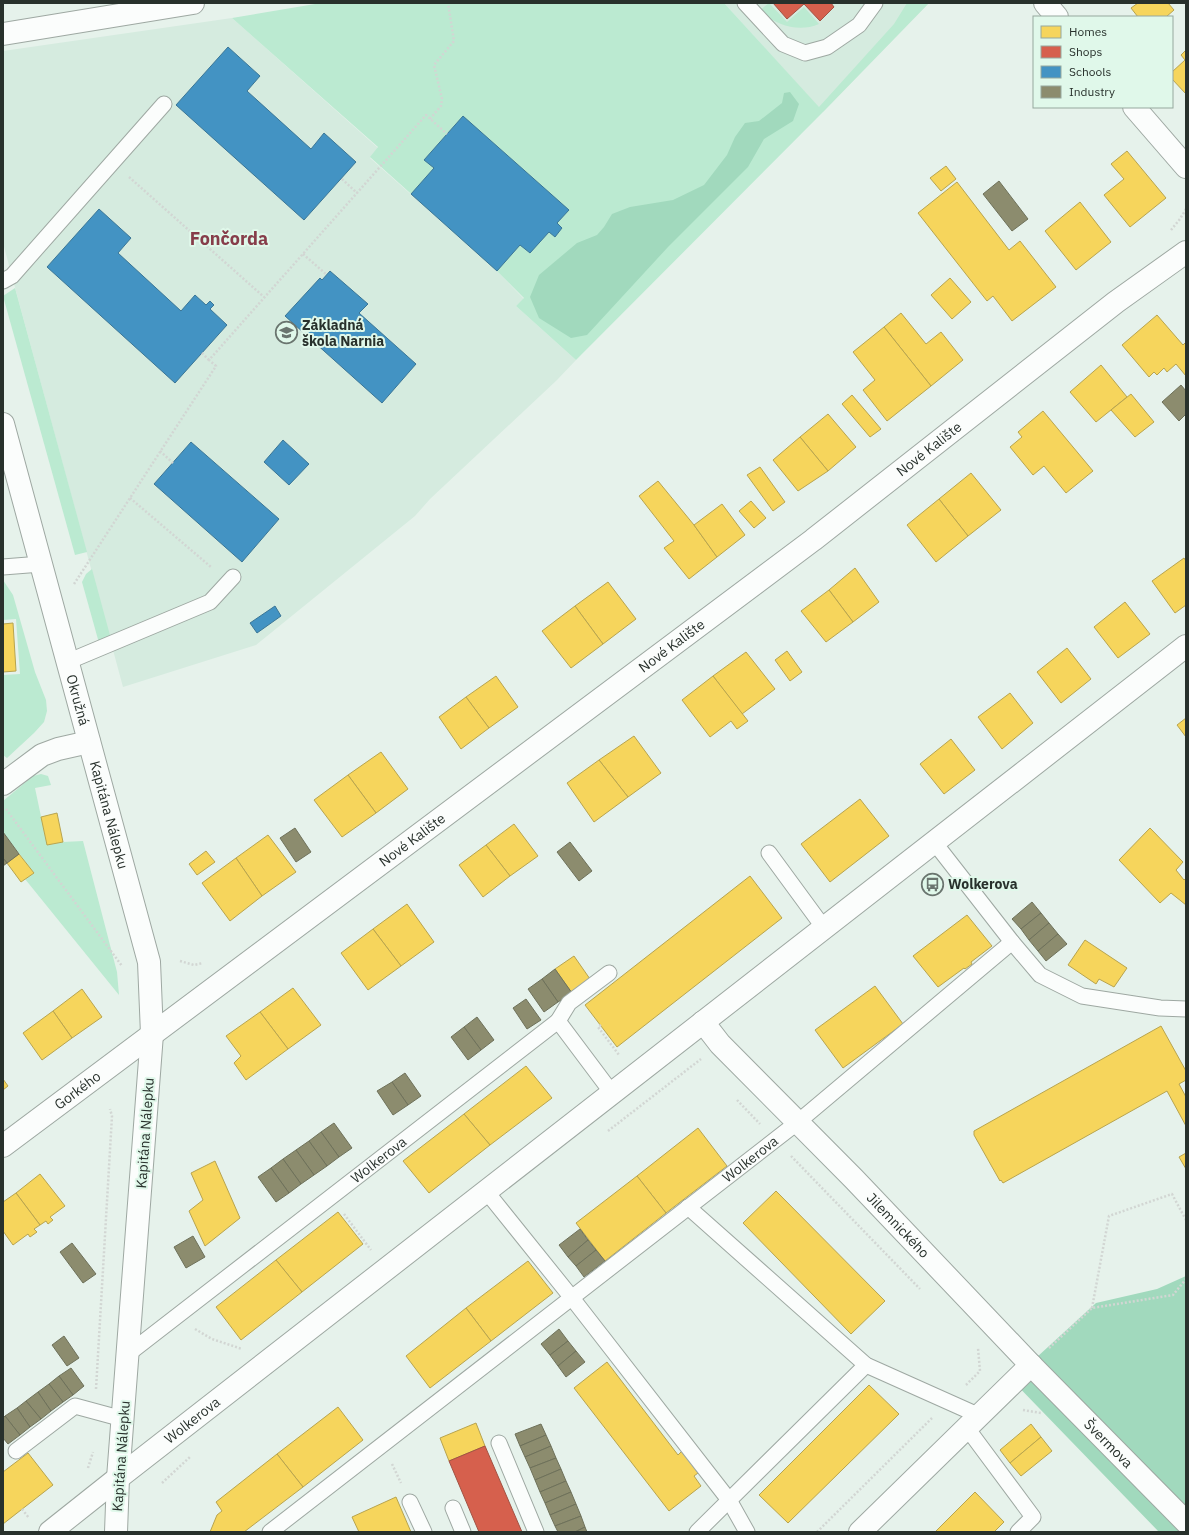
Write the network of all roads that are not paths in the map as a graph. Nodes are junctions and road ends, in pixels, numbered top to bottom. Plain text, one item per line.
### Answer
1 (193, 3) edge
2 (745, 3) edge
3 (875, 3) edge
4 (1045, 3) edge
5 (1056, 16) edge
6 (3, 34) edge
7 (164, 104) dead end
8 (1135, 108) edge
9 (1186, 167) edge
10 (1186, 252) edge
11 (3, 282) edge
12 (3, 424) edge
13 (41, 564) junction
14 (3, 567) edge
15 (231, 579) road end
16 (1186, 646) edge
17 (67, 662) junction
18 (89, 742) junction
19 (3, 784) edge
20 (934, 842) junction
21 (769, 853) dead end
22 (824, 928) junction
23 (1012, 942) junction
24 (609, 973) dead end
25 (1186, 1009) edge
26 (558, 1021) junction
27 (703, 1022) junction
28 (152, 1034) junction
29 (612, 1093) junction
30 (798, 1122) junction
31 (3, 1146) edge
32 (486, 1191) junction
33 (688, 1207) junction
34 (572, 1298) junction
35 (128, 1354) junction
36 (866, 1365) junction
37 (1031, 1365) junction
38 (123, 1419) junction
39 (973, 1422) junction
40 (499, 1443) dead end
41 (16, 1451) dead end
42 (118, 1478) junction
43 (729, 1500) junction
44 (410, 1502) dead end
45 (453, 1508) dead end
46 (1186, 1522) edge
47 (50, 1532) edge
48 (116, 1532) edge
49 (270, 1532) edge
50 (424, 1532) edge
51 (463, 1532) edge
52 (536, 1532) edge
53 (697, 1532) edge
54 (747, 1532) edge
55 (860, 1532) edge
56 (1018, 1532) edge

1 - 6 street
2 - 3 lane
4 - 5 street
7 - 11 lane
8 - 9 street
10 - 28 street, Nové Kalište
12 - 13 street, Okružná
13 - 14 lane
13 - 17 street, Okružná
15 - 17 lane
16 - 20 street, Wolkerova
17 - 18 street, Okružná
18 - 19 street, Okružná
18 - 28 street, Kapitána Nálepku
20 - 22 street, Wolkerova
20 - 23 lane
21 - 22 lane
22 - 27 street, Wolkerova
23 - 25 lane
23 - 30 lane, Wolkerova
24 - 26 lane, Wolkerova
26 - 29 lane
26 - 35 lane, Wolkerova
27 - 29 street, Wolkerova
27 - 30 street, Jilemnického
28 - 31 street, Gorkého
28 - 35 street, Kapitána Nálepku
29 - 32 street, Wolkerova
30 - 33 lane, Wolkerova
30 - 37 street, Jilemnického
32 - 34 lane
32 - 42 street, Wolkerova
33 - 34 lane, Wolkerova
33 - 36 lane
34 - 43 lane
34 - 49 lane, Wolkerova
35 - 38 street, Kapitána Nálepku
36 - 39 lane
36 - 43 lane
37 - 39 street
37 - 46 street, Švermova
38 - 41 lane
38 - 42 street, Kapitána Nálepku
39 - 55 street
39 - 56 lane
40 - 52 lane
42 - 47 street, Wolkerova
42 - 48 street, Kapitána Nálepku
43 - 53 lane
43 - 54 lane
44 - 50 lane
45 - 51 lane

